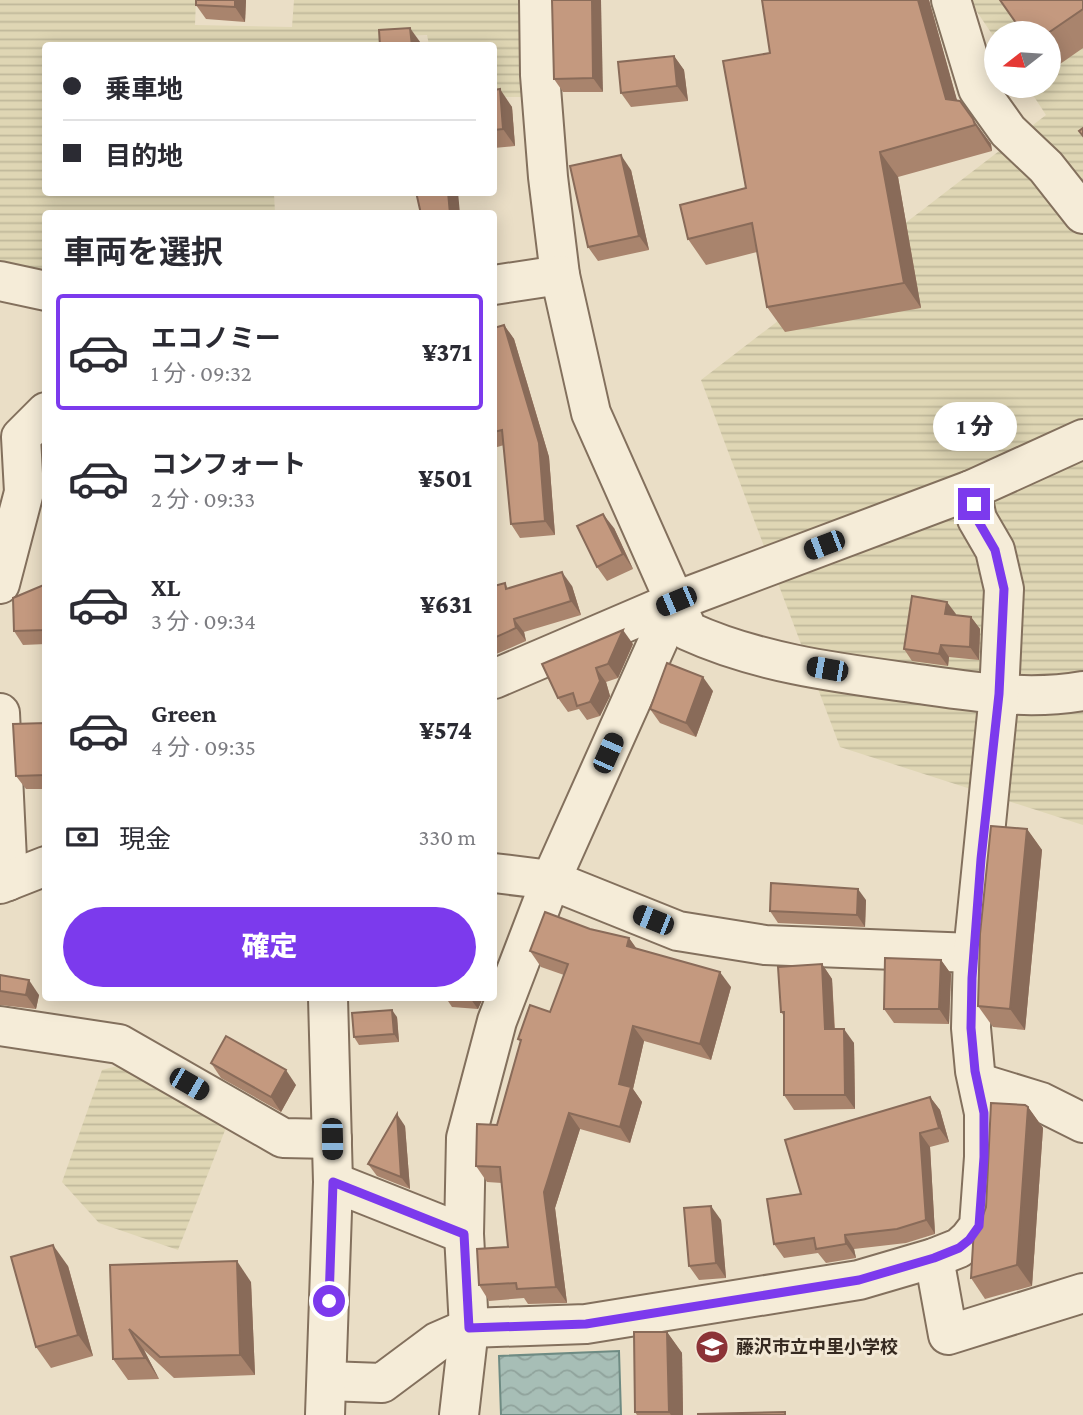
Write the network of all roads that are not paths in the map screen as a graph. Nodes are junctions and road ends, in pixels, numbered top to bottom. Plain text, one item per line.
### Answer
1 (539, 0) edge
2 (951, 0) edge
3 (1083, 214) edge
4 (560, 275) junction
5 (0, 281) edge
6 (497, 285) edge
7 (42, 290) edge
8 (42, 416) edge
9 (1083, 439) edge
10 (971, 490) junction
11 (0, 584) edge
12 (676, 601) junction
13 (497, 678) edge
14 (1083, 691) edge
15 (999, 694) junction
16 (0, 713) edge
17 (42, 868) edge
18 (497, 873) edge
19 (551, 880) junction
20 (4, 883) edge
21 (974, 953) junction
22 (328, 1001) edge
23 (0, 1026) edge
24 (979, 1083) junction
25 (1083, 1123) edge
26 (332, 1139) junction
27 (333, 1182) junction
28 (464, 1234) junction
29 (934, 1258) junction
30 (1083, 1293) edge
31 (469, 1328) junction
32 (326, 1398) edge
33 (460, 1415) edge

1 - 4 street
2 - 3 street
4 - 6 street
4 - 12 street
5 - 7 street
8 - 11 street
9 - 10 street
10 - 12 street
10 - 15 street
12 - 13 street
12 - 15 street
12 - 19 street
14 - 15 street
15 - 21 street
16 - 20 street
17 - 20 street
18 - 19 street
19 - 21 street
19 - 28 street
21 - 24 street
22 - 26 street
23 - 26 street
24 - 25 street
24 - 29 street
26 - 27 street
27 - 28 street
27 - 32 street
28 - 31 street
29 - 30 street
29 - 31 street
31 - 32 street
31 - 33 street

